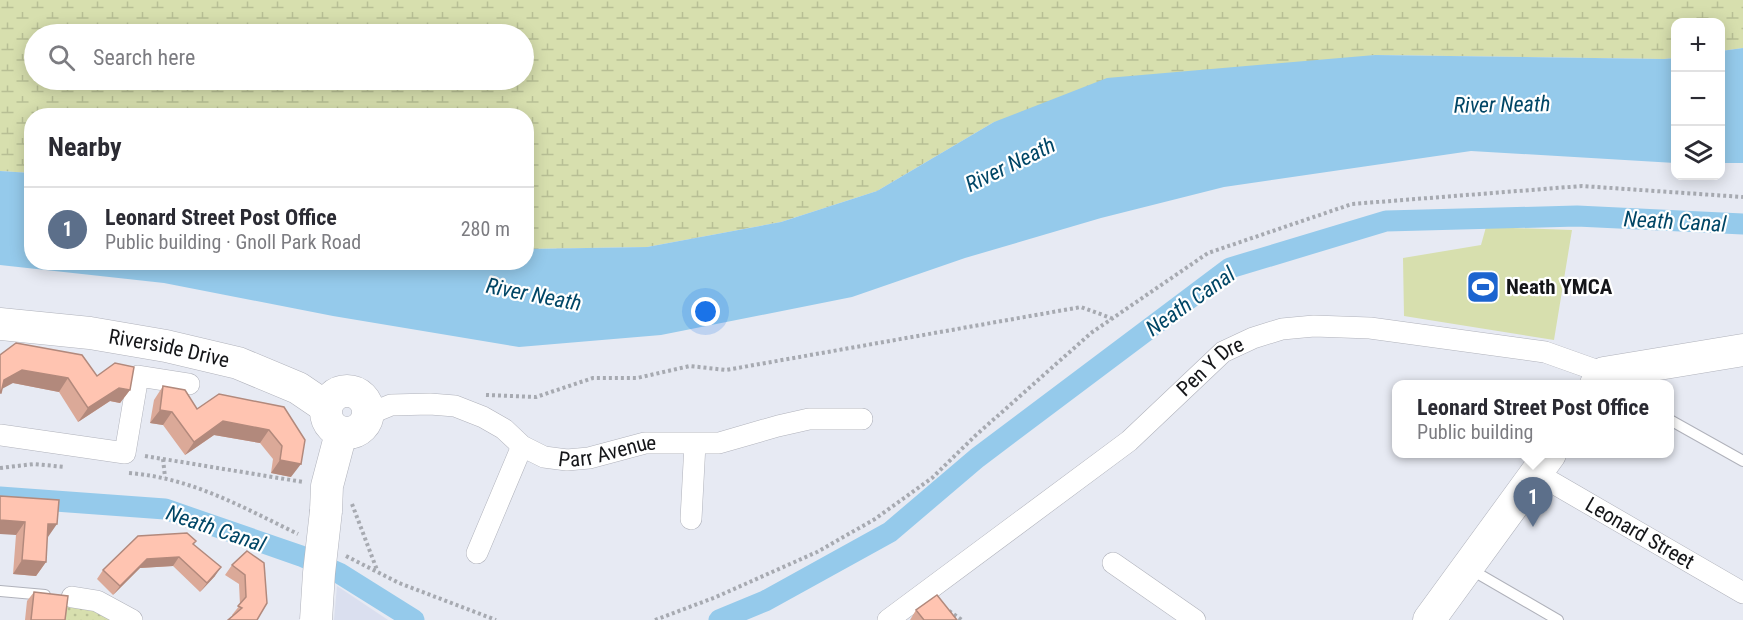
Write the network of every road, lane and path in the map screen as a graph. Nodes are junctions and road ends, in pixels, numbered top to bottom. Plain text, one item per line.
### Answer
1 (1743, 197) edge
2 (1112, 318) junction
3 (0, 324) edge
4 (1743, 350) edge
5 (1599, 380) edge
6 (1606, 380) edge
7 (189, 384) dead end
8 (477, 394) dead end
9 (369, 414) joint
10 (862, 419) dead end
11 (334, 420) junction
12 (1674, 422) edge
13 (0, 435) edge
14 (695, 444) junction
15 (522, 446) junction
16 (163, 459) junction
17 (1743, 461) edge
18 (123, 462) junction
19 (1543, 463) edge
20 (67, 467) dead end
21 (0, 468) edge
22 (165, 477) junction
23 (328, 494) junction
24 (691, 519) dead end
25 (306, 537) dead end
26 (337, 552) dead end
27 (477, 553) dead end
28 (1113, 563) dead end
29 (1467, 567) junction
30 (378, 571) junction
31 (0, 591) edge
32 (1743, 593) edge
33 (62, 596) joint
34 (132, 620) edge
35 (316, 620) edge
36 (496, 620) edge
37 (655, 620) edge
38 (888, 620) edge
39 (1195, 620) edge
40 (1429, 620) edge
41 (1558, 620) edge

1 - 2 path
2 - 8 path
2 - 37 path
3 - 11 main road, Riverside Drive
4 - 6 main road
5 - 38 street, Pen Y Dre
7 - 18 street, Riverside Drive
9 - 11 main road
9 - 15 street, Parr Avenue
10 - 14 street, Parr Avenue
11 - 23 main road
12 - 17 lane
13 - 18 street
14 - 15 street, Parr Avenue
14 - 24 street
15 - 27 street
16 - 18 path
16 - 22 path
16 - 23 path
18 - 22 path
19 - 29 main road
19 - 32 street, Leonard Street
20 - 21 path
22 - 25 path
23 - 30 path
23 - 35 main road, bridge
26 - 30 path
28 - 39 street
29 - 40 main road
29 - 41 lane
30 - 36 path
31 - 33 lane
33 - 34 street

